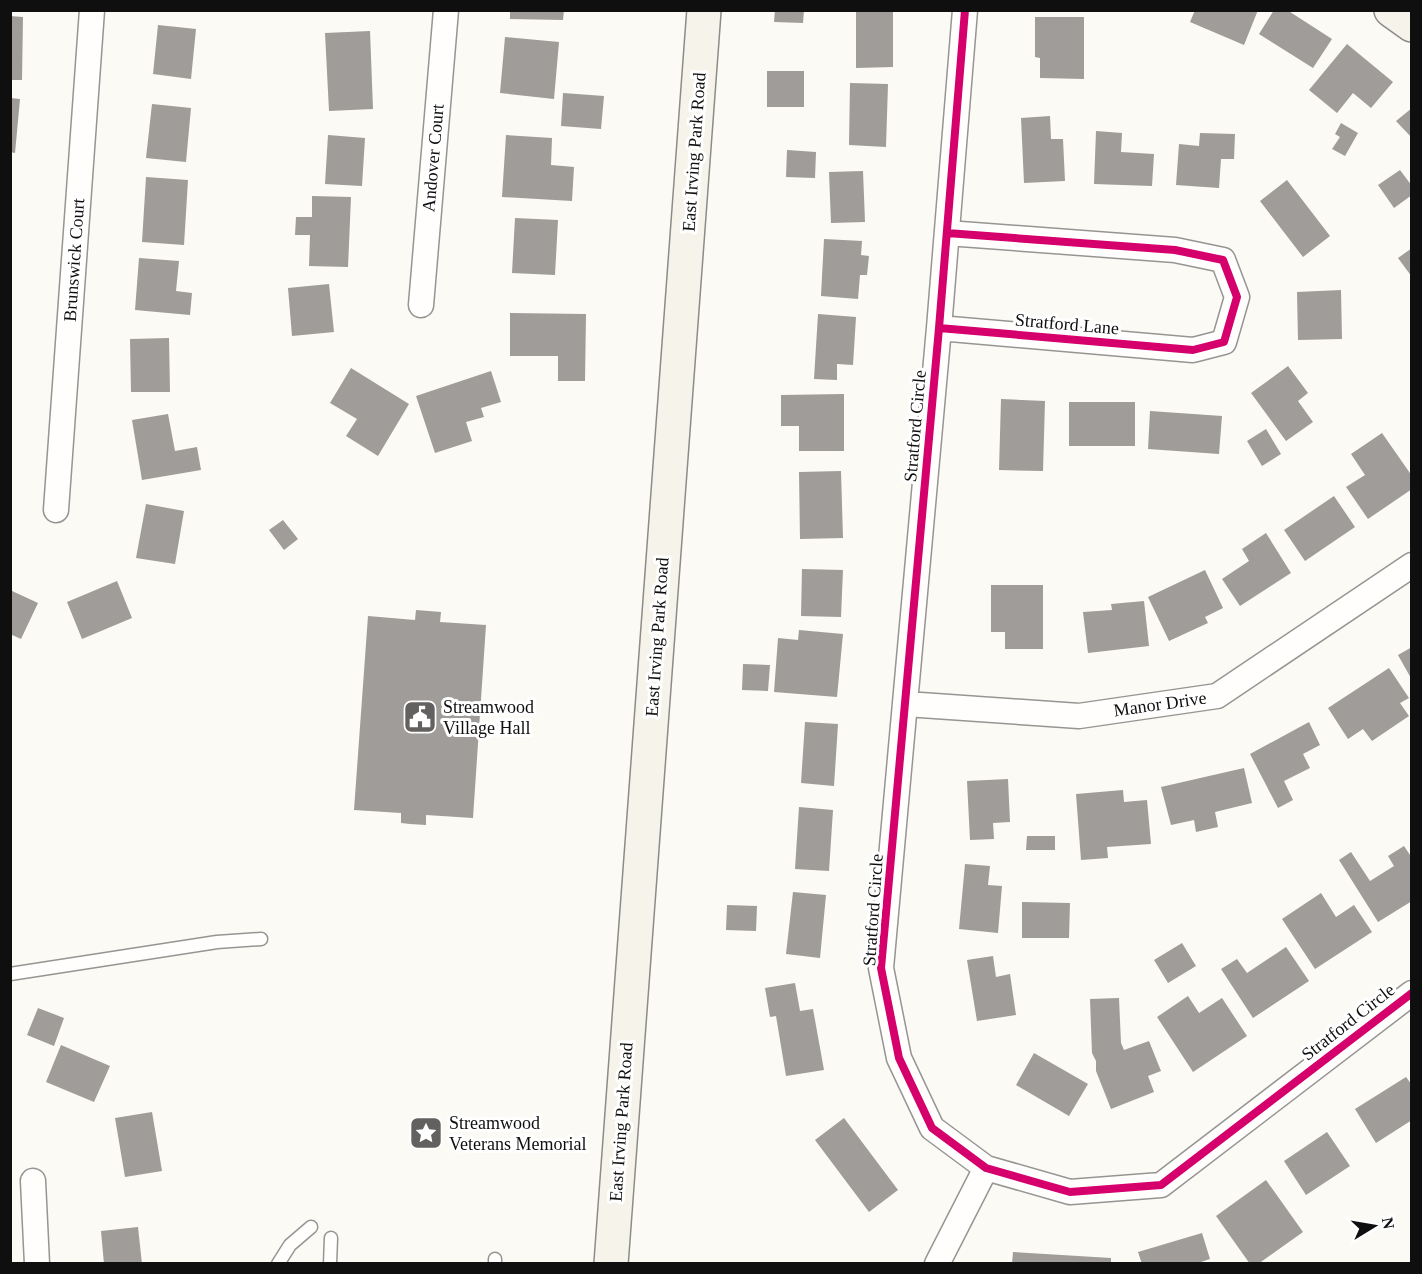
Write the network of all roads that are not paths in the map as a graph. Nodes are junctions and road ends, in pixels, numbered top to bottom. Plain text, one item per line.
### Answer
1 (92, 10) edge
2 (446, 10) edge
3 (704, 10) edge
4 (964, 10) edge
5 (1391, 10) edge
6 (1412, 25) edge
7 (947, 233) junction
8 (421, 305) dead end
9 (939, 328) junction
10 (56, 510) dead end
11 (1412, 565) edge
12 (906, 704) junction
13 (261, 939) dead end
14 (10, 974) edge
15 (1412, 993) edge
16 (986, 1168) junction
17 (33, 1180) dead end
18 (311, 1227) dead end
19 (331, 1238) dead end
20 (37, 1263) edge
21 (278, 1263) edge
22 (330, 1263) edge
23 (611, 1263) edge
24 (937, 1263) edge

1 - 10 street, Brunswick Court
2 - 8 street, Andover Court
3 - 23 main road, East Irving Park Road
4 - 7 street, Stratford Circle
5 - 6 main road
7 - 9 street, Stratford Circle
7 - 9 street, Stratford Lane
9 - 12 street, Stratford Circle
11 - 12 street, Manor Drive
12 - 16 street, Stratford Circle
13 - 14 lane
15 - 16 street, Stratford Circle
16 - 24 street
17 - 20 street
18 - 21 lane
19 - 22 lane

